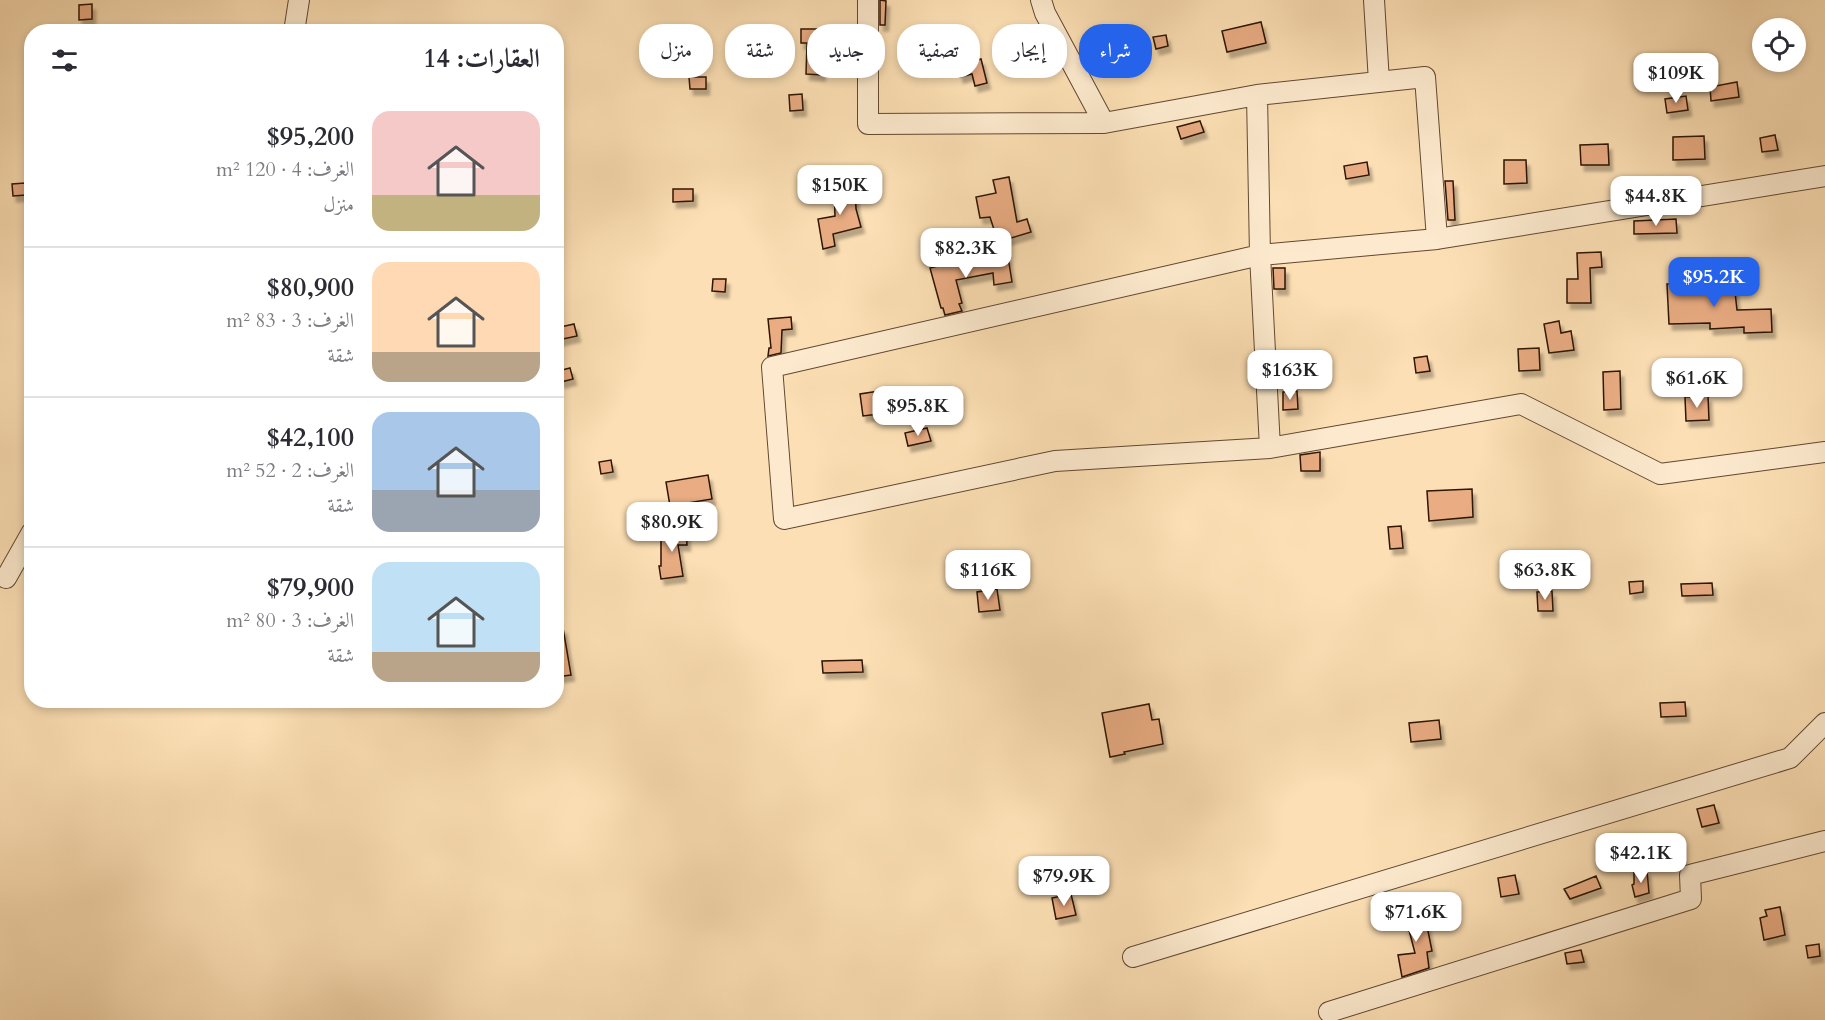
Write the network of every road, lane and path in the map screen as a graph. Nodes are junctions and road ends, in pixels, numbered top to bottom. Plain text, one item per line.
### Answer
1 (299, 0) edge
2 (868, 0) edge
3 (1041, 0) edge
4 (1374, 0) edge
5 (295, 24) edge
6 (1379, 82) junction
7 (1257, 95) junction
8 (1104, 123) junction
9 (1825, 176) edge
10 (1437, 239) junction
11 (1260, 255) junction
12 (1269, 448) junction
13 (1825, 452) edge
14 (24, 546) edge
15 (6, 578) dead end
16 (1825, 723) edge
17 (1825, 841) edge
18 (1133, 957) dead end
19 (1329, 1012) dead end

1 - 5 street
2 - 8 street
3 - 8 street
4 - 6 street
6 - 7 street
6 - 10 street
7 - 8 street
7 - 11 street
9 - 10 street
10 - 11 street
11 - 12 street
11 - 12 street
12 - 13 street
14 - 15 street
16 - 18 street
17 - 19 street

